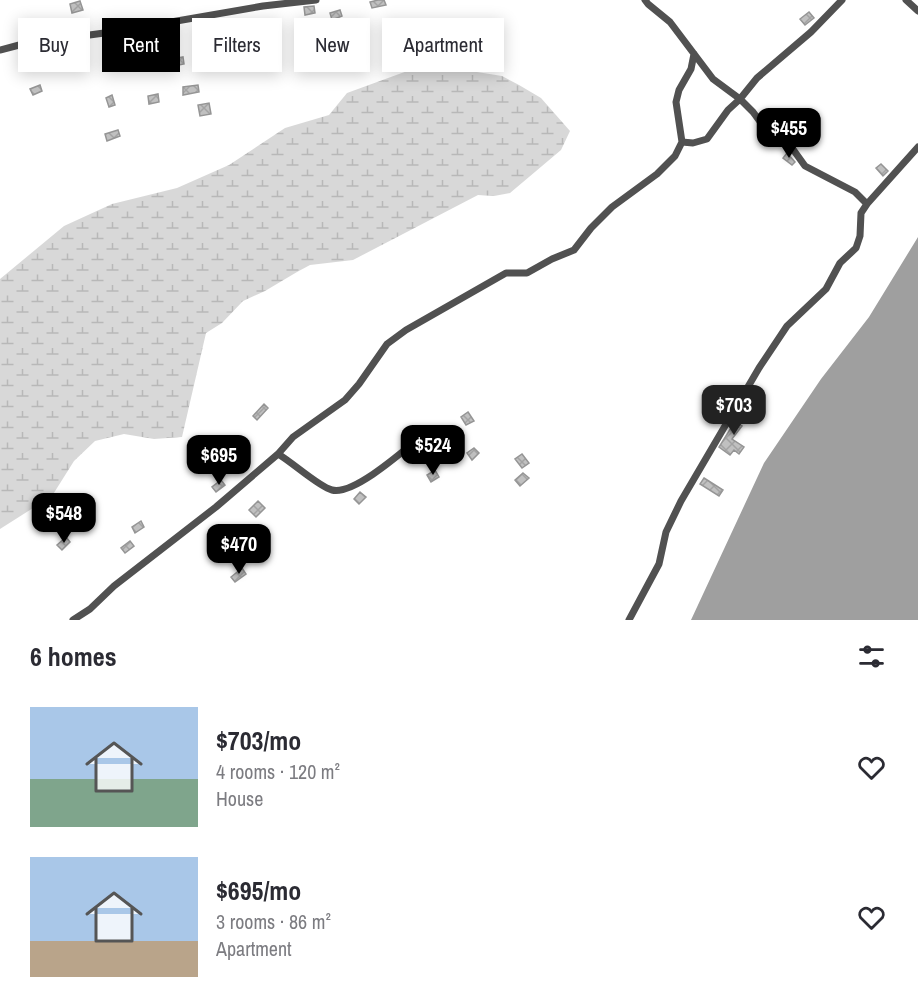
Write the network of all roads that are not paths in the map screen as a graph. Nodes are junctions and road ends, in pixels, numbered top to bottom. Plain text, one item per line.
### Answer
1 (316, 0) edge
2 (645, 0) edge
3 (842, 0) edge
4 (906, 0) edge
5 (918, 11) edge
6 (0, 50) edge
7 (694, 54) junction
8 (740, 99) junction
9 (682, 142) junction
10 (918, 147) edge
11 (867, 204) junction
12 (429, 430) dead end
13 (278, 454) junction
14 (74, 620) edge
15 (629, 620) edge

1 - 6 street
2 - 7 street
3 - 8 street
4 - 5 street
7 - 8 street
7 - 9 street
8 - 9 street
8 - 11 street
9 - 13 street
10 - 11 street
11 - 15 street
12 - 13 street
13 - 14 street

